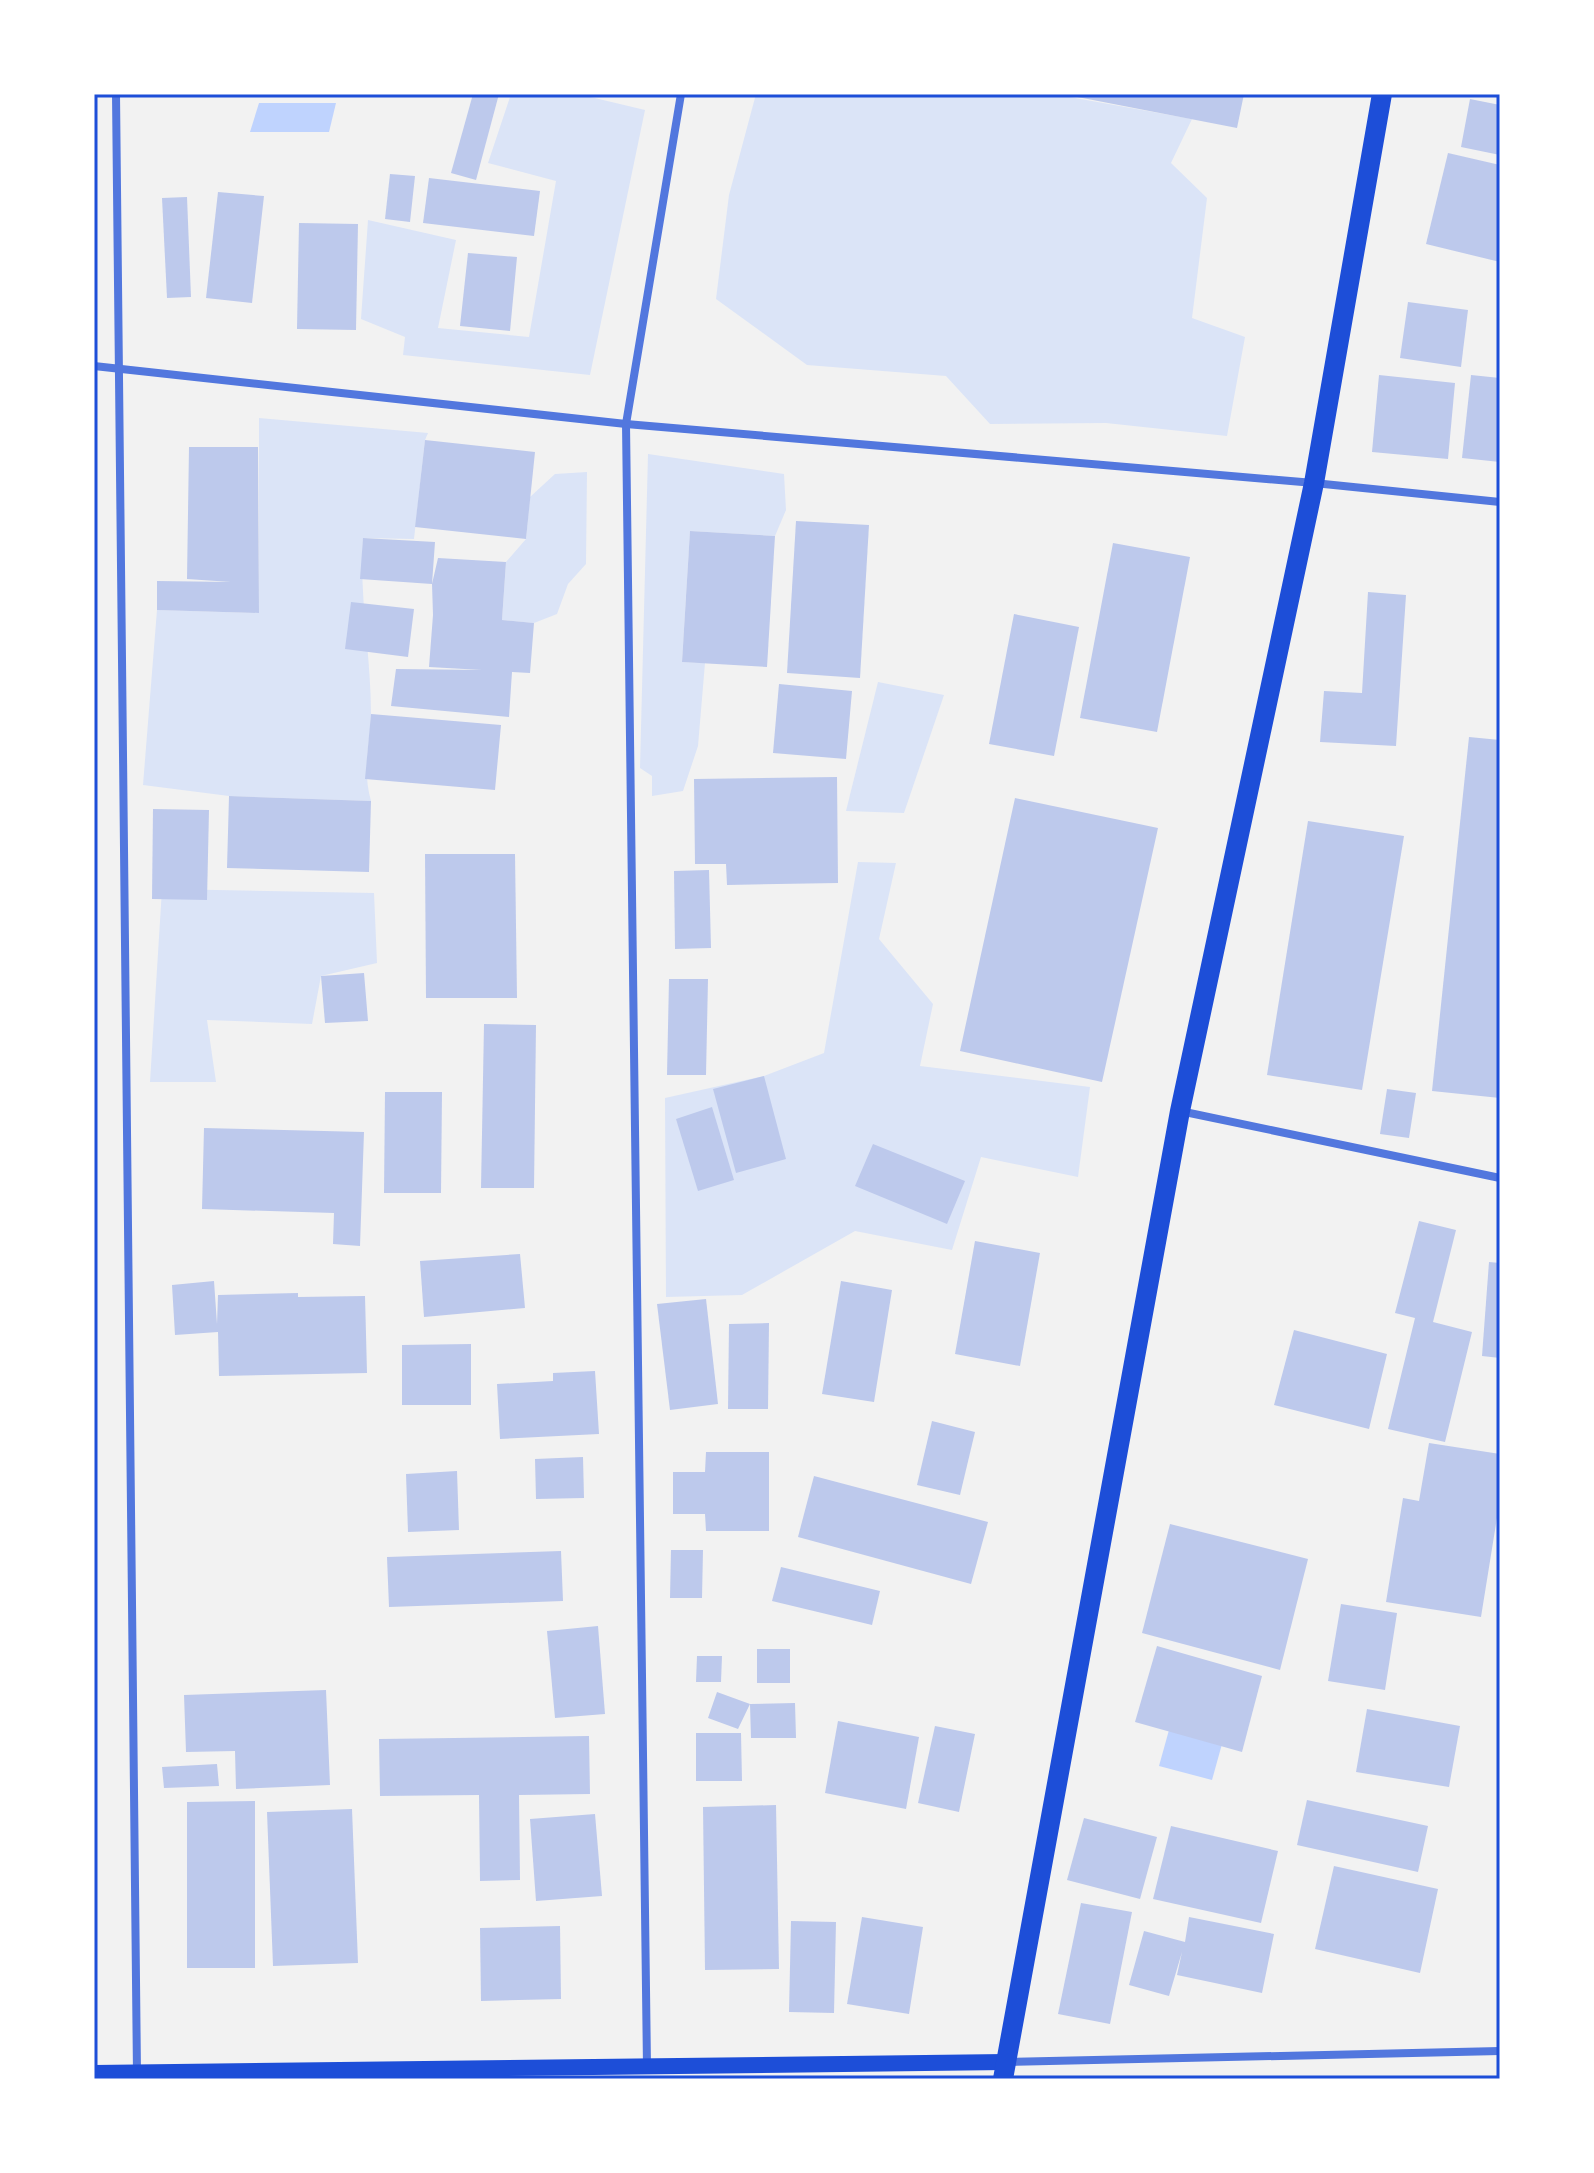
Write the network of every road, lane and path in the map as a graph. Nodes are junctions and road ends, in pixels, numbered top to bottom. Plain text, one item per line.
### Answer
1 (116, 94) edge
2 (681, 94) edge
3 (1382, 94) edge
4 (94, 366) edge
5 (118, 368) junction
6 (626, 424) junction
7 (1314, 483) junction
8 (1500, 502) edge
9 (1180, 1111) junction
10 (1500, 1178) edge
11 (1500, 2051) edge
12 (647, 2067) junction
13 (1005, 2070) edge
14 (94, 2073) edge
15 (137, 2076) edge

1 - 5 street
2 - 6 street
3 - 7 main road
4 - 5 street
5 - 6 street
5 - 15 street
6 - 7 street
6 - 12 street
7 - 8 street
7 - 9 main road
9 - 10 street
9 - 13 main road
11 - 13 street
12 - 13 main road
12 - 15 main road
14 - 15 main road

